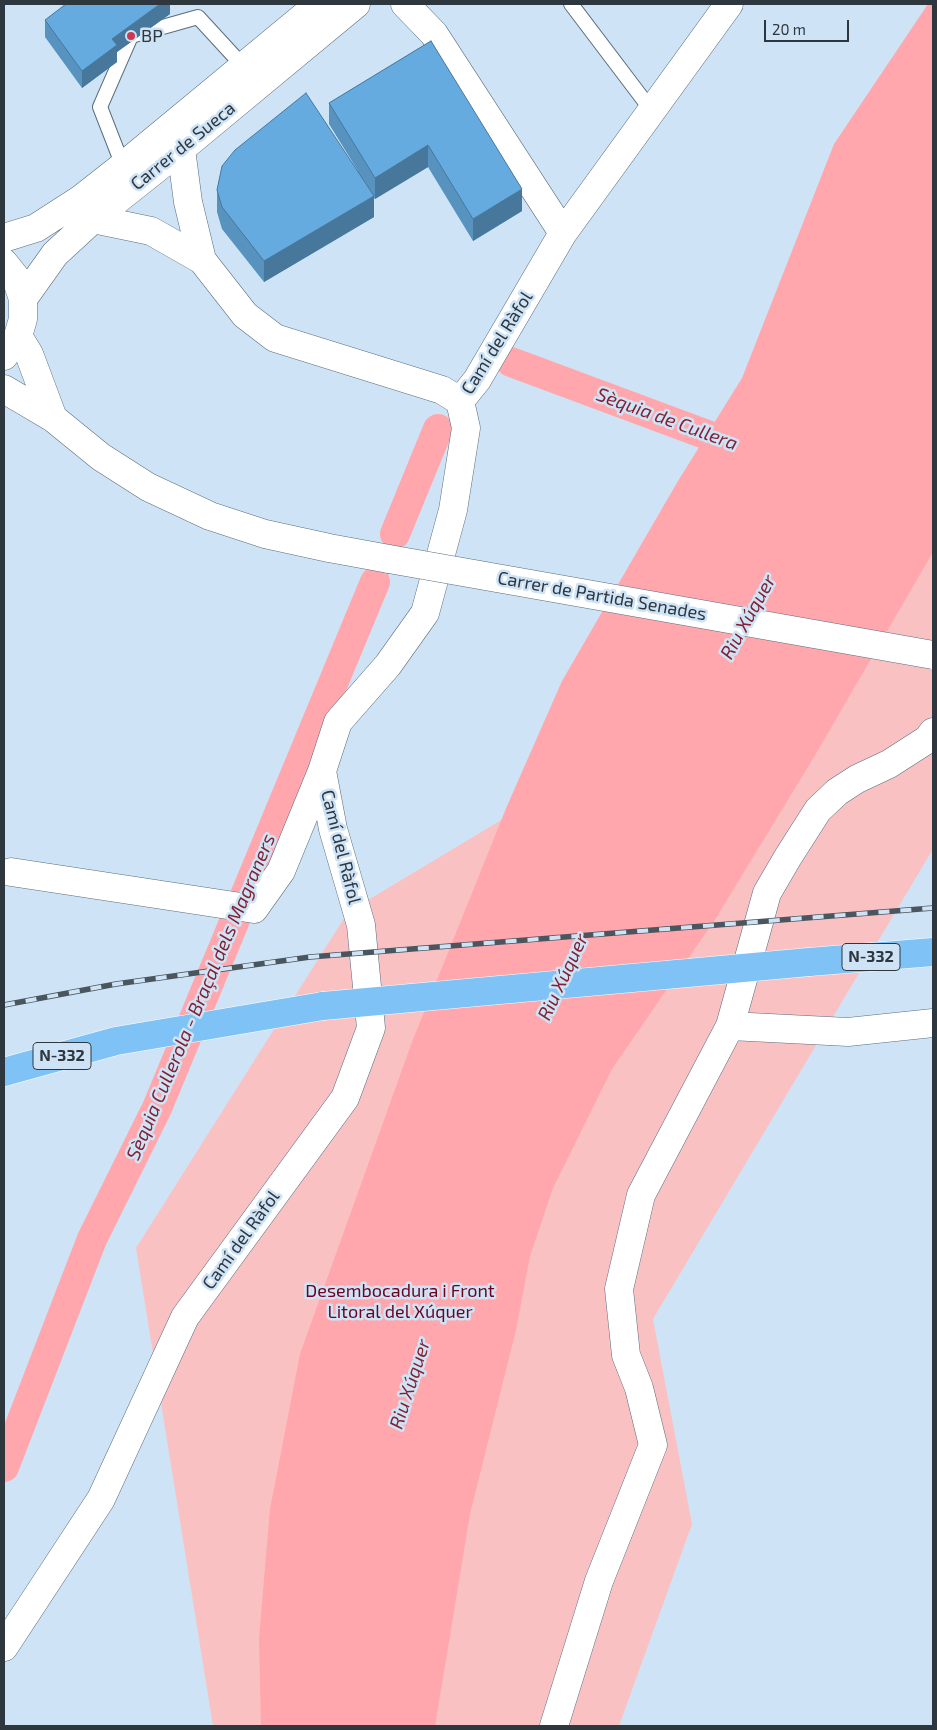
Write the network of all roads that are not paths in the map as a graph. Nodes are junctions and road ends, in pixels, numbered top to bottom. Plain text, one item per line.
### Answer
1 (319, 4) edge
2 (356, 4) edge
3 (405, 4) edge
4 (571, 4) edge
5 (730, 4) edge
6 (242, 66) junction
7 (652, 111) junction
8 (181, 149) junction
9 (123, 166) junction
10 (93, 219) junction
11 (563, 233) junction
12 (4, 238) edge
13 (202, 260) junction
14 (4, 262) edge
15 (23, 299) junction
16 (11, 346) edge
17 (4, 389) edge
18 (460, 401) junction
19 (54, 418) junction
20 (933, 655) edge
21 (933, 732) edge
22 (322, 771) junction
23 (11, 872) dead end
24 (933, 952) edge
25 (933, 1023) edge
26 (730, 1026) junction
27 (4, 1072) edge
28 (4, 1647) edge
29 (554, 1726) edge

1 - 6 street, Carrer de Sueca
2 - 8 street, Carrer de Sueca
3 - 11 street
4 - 7 lane
5 - 7 street, Camí del Ràfol
6 - 9 street, Carrer de Sueca
6 - 9 lane
7 - 11 street, Camí del Ràfol
8 - 10 street, Carrer de Sueca
8 - 13 street
9 - 12 street, Carrer de Sueca
10 - 13 street
10 - 15 street, Carrer de Sueca
11 - 18 street, Camí del Ràfol
13 - 18 street
14 - 15 street
15 - 16 street
16 - 19 street
17 - 19 street, Carrer de Partida Senades
18 - 22 street, Camí del Ràfol
19 - 20 street, Carrer de Partida Senades, bridge
21 - 26 street
22 - 23 street
22 - 28 street, Camí del Ràfol
24 - 27 highway, N-332, bridge
25 - 26 street
26 - 29 street

